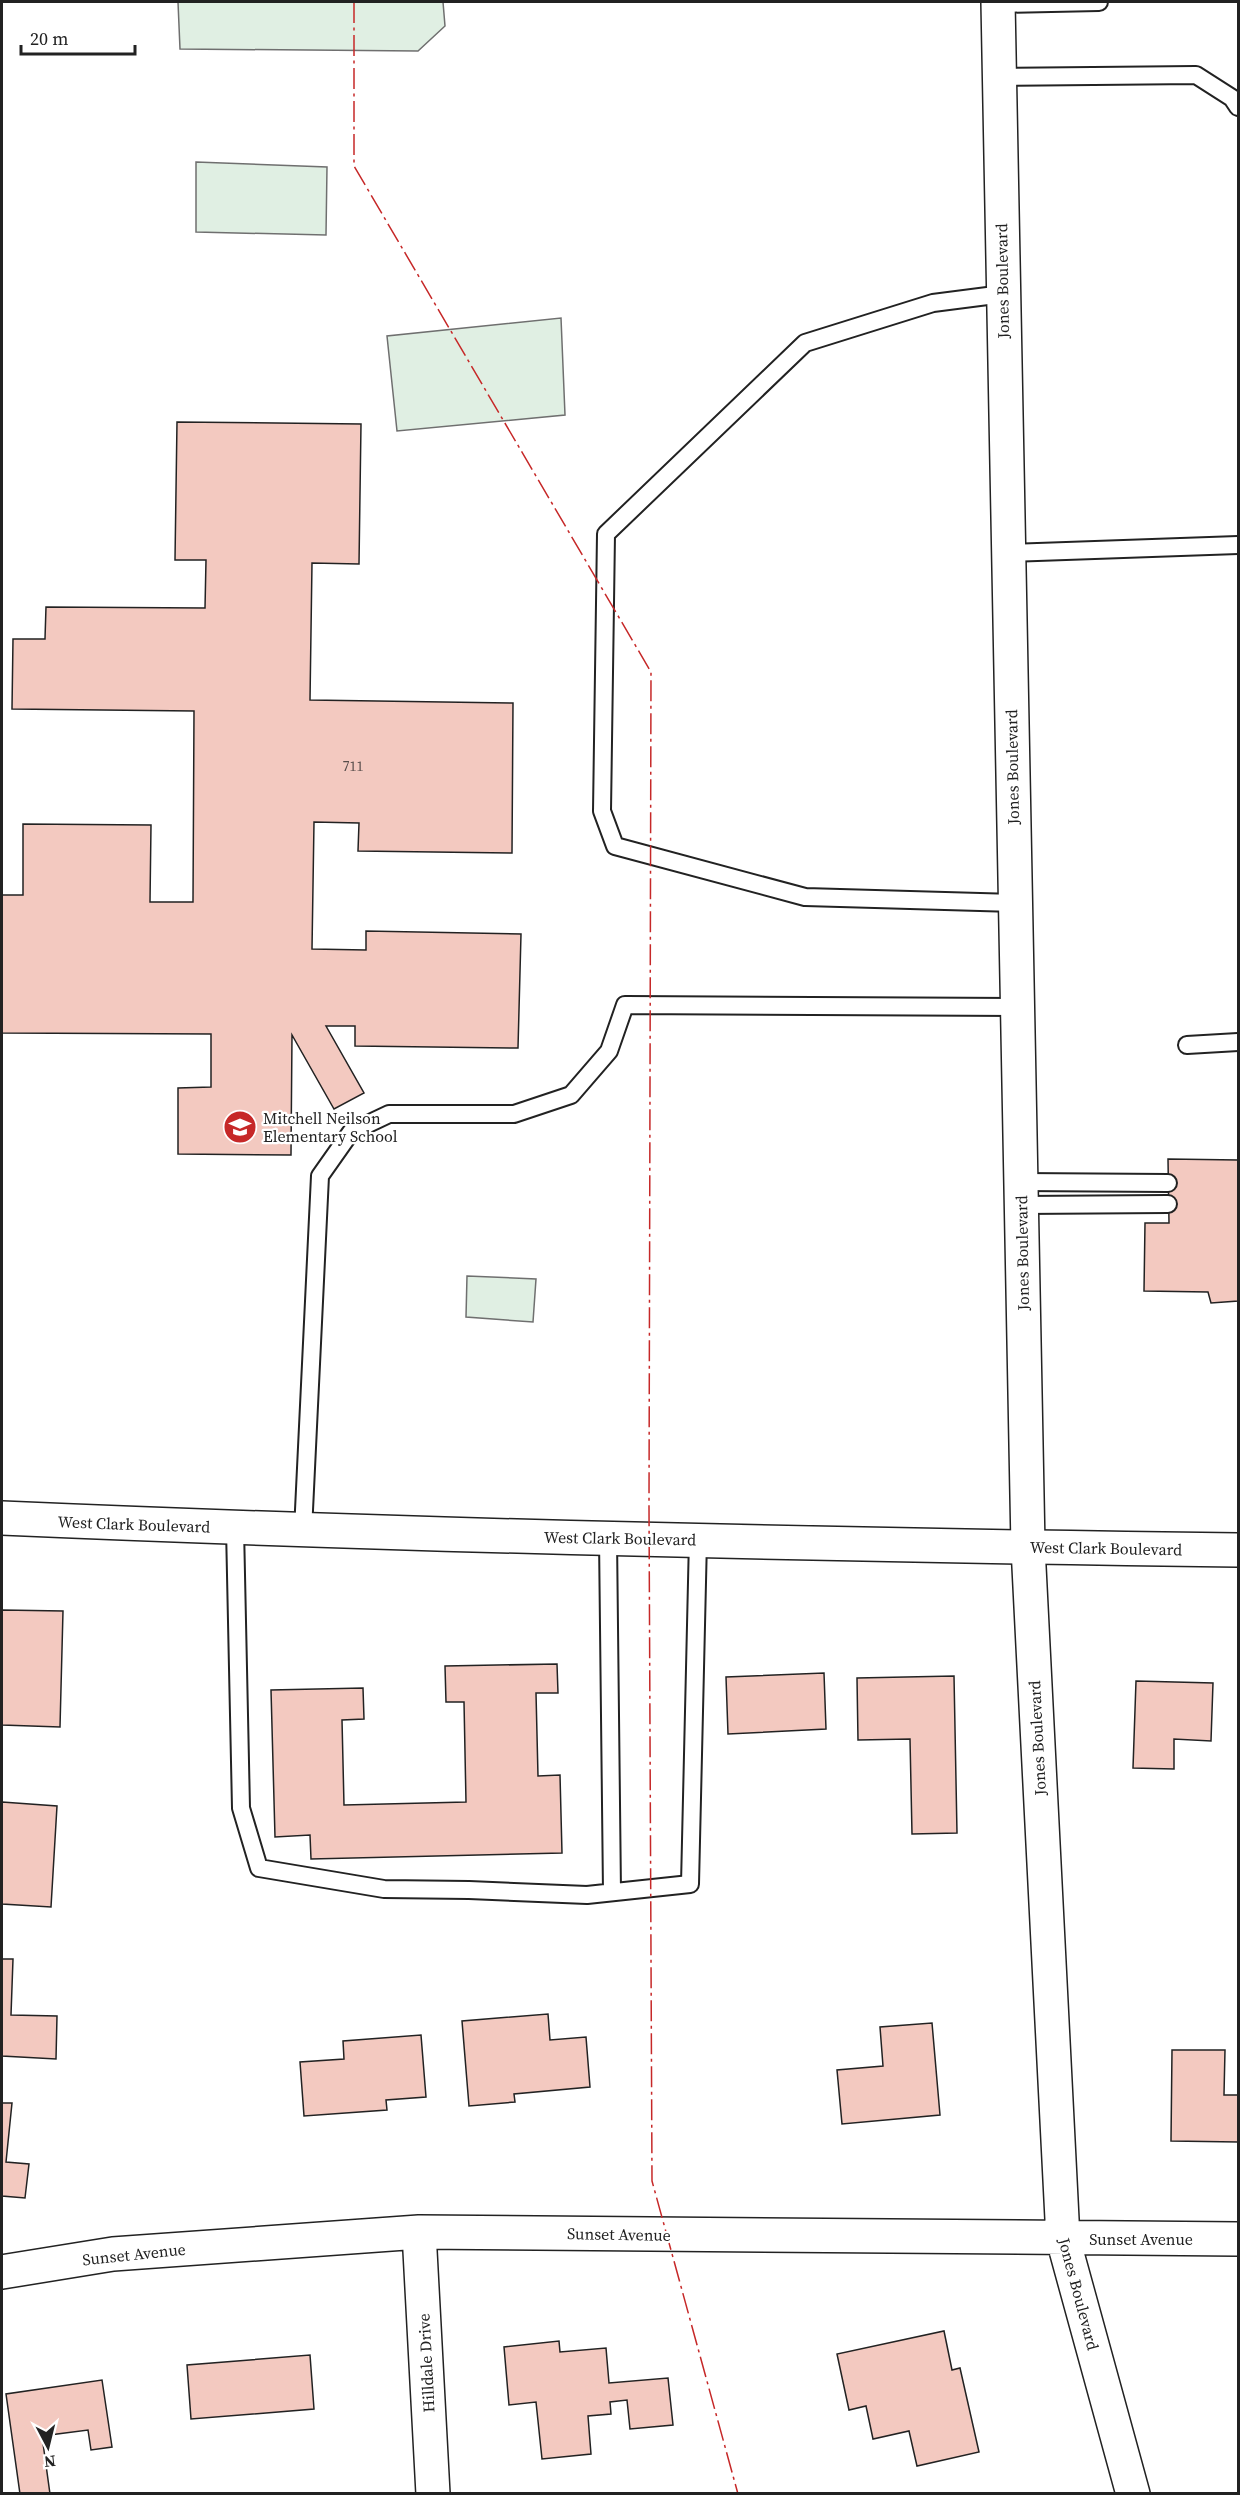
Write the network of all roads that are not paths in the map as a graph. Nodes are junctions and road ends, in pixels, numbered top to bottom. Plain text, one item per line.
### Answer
1 (998, 2) edge
2 (1099, 2) edge
3 (999, 76) junction
4 (1239, 107) edge
5 (1003, 294) junction
6 (1239, 545) edge
7 (1008, 554) junction
8 (1015, 903) junction
9 (1017, 1007) junction
10 (1239, 1042) edge
11 (1187, 1045) dead end
12 (1168, 1183) dead end
13 (1021, 1193) junction
14 (1168, 1204) dead end
15 (2, 1518) edge
16 (235, 1528) junction
17 (303, 1530) junction
18 (608, 1538) junction
19 (698, 1539) junction
20 (1028, 1547) junction
21 (1239, 1550) edge
22 (612, 1892) junction
23 (419, 2232) junction
24 (1063, 2239) junction
25 (1239, 2239) edge
26 (2, 2272) edge
27 (433, 2493) edge
28 (1133, 2493) edge

1 - 2 lane
1 - 3 street, Jones Boulevard
3 - 4 lane
3 - 5 street, Jones Boulevard
5 - 7 street, Jones Boulevard
5 - 8 lane
6 - 7 lane
7 - 8 street, Jones Boulevard
8 - 9 street, Jones Boulevard
9 - 13 street, Jones Boulevard
9 - 17 lane
10 - 11 lane
12 - 13 lane
13 - 14 lane
13 - 20 street, Jones Boulevard
15 - 16 street, West Clark Boulevard
16 - 17 street, West Clark Boulevard
16 - 22 lane
17 - 18 street, West Clark Boulevard
18 - 19 street, West Clark Boulevard
18 - 22 lane
19 - 20 street, West Clark Boulevard
19 - 22 lane
20 - 21 street, West Clark Boulevard
20 - 24 street, Jones Boulevard
23 - 24 street, Sunset Avenue
23 - 26 street, Sunset Avenue
23 - 27 street, Hilldale Drive
24 - 25 street, Sunset Avenue
24 - 28 street, Jones Boulevard

